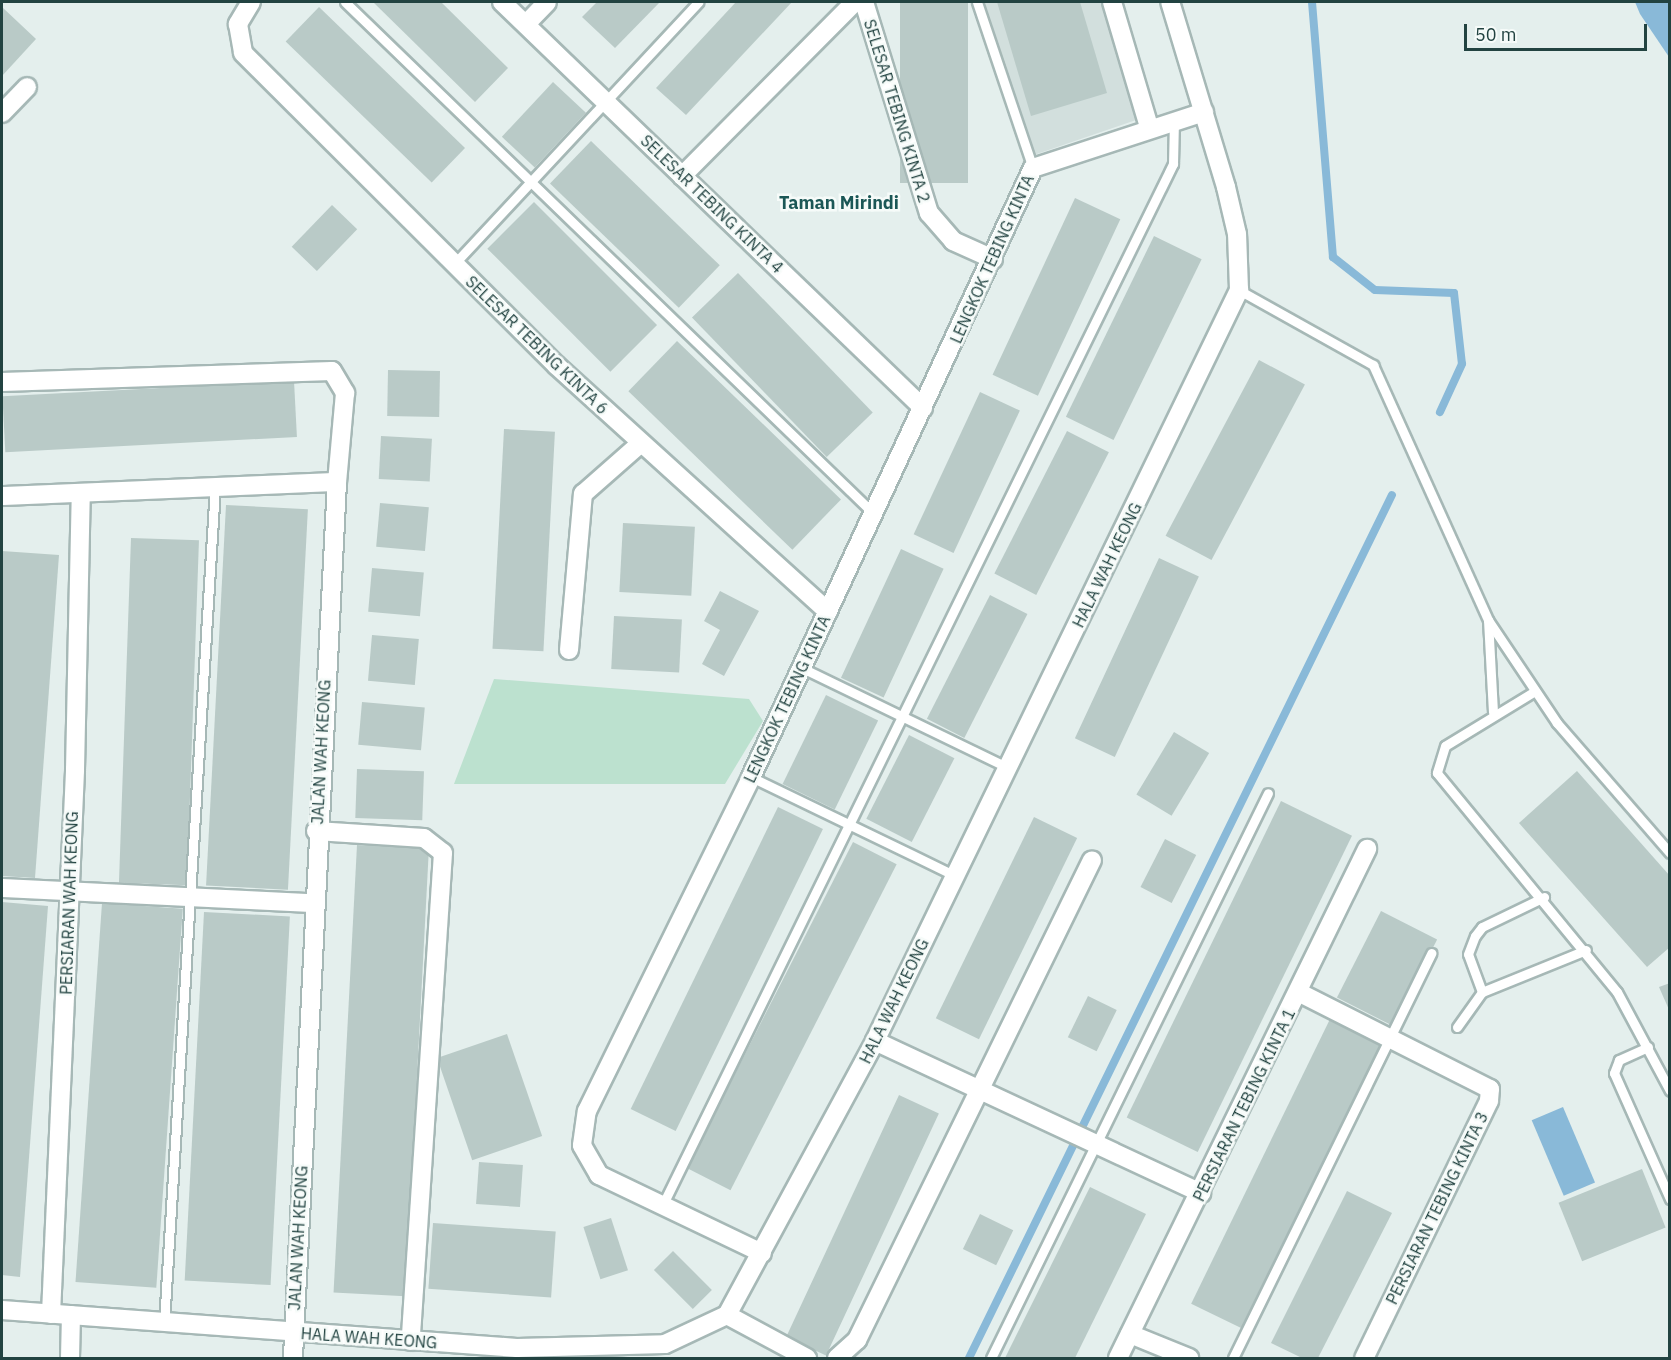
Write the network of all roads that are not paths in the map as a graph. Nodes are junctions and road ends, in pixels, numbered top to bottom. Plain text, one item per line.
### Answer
1 (251, 2) edge
2 (345, 2) edge
3 (502, 2) edge
4 (547, 2) edge
5 (698, 2) edge
6 (855, 2) edge
7 (864, 2) edge
8 (977, 2) edge
9 (1112, 2) edge
10 (1170, 2) edge
11 (526, 24) junction
12 (27, 87) dead end
13 (605, 102) junction
14 (1204, 112) junction
15 (2, 113) edge
16 (1174, 120) junction
17 (1149, 127) junction
18 (1033, 168) junction
19 (682, 176) junction
20 (531, 181) junction
21 (993, 258) junction
22 (455, 263) junction
23 (1239, 290) junction
24 (2, 381) edge
25 (923, 408) junction
26 (640, 444) junction
27 (337, 482) junction
28 (215, 486) junction
29 (81, 493) junction
30 (2, 496) edge
31 (873, 513) junction
32 (828, 612) junction
33 (1488, 620) junction
34 (569, 650) dead end
35 (802, 668) junction
36 (1535, 691) junction
37 (1493, 712) junction
38 (901, 716) junction
39 (1007, 767) junction
40 (751, 777) junction
41 (1268, 793) dead end
42 (847, 823) junction
43 (316, 831) junction
44 (1367, 849) dead end
45 (1670, 853) edge
46 (1092, 860) dead end
47 (954, 875) junction
48 (2, 888) edge
49 (70, 892) junction
50 (194, 895) junction
51 (1544, 897) junction
52 (313, 903) junction
53 (1586, 950) junction
54 (1431, 953) dead end
55 (1298, 992) junction
56 (1482, 992) junction
57 (1457, 1027) dead end
58 (1391, 1038) junction
59 (876, 1041) junction
60 (1648, 1047) junction
61 (977, 1089) junction
62 (1670, 1091) edge
63 (1093, 1142) junction
64 (1201, 1193) junction
65 (1670, 1199) edge
66 (662, 1206) junction
67 (762, 1253) junction
68 (2, 1310) edge
69 (51, 1314) junction
70 (727, 1315) junction
71 (71, 1316) junction
72 (164, 1323) junction
73 (294, 1333) junction
74 (1130, 1334) junction
75 (411, 1341) junction
76 (516, 1353) edge
77 (70, 1359) edge
78 (293, 1359) edge
79 (807, 1359) edge
80 (837, 1359) edge
81 (991, 1359) edge
82 (1118, 1359) edge
83 (1189, 1359) edge
84 (1233, 1359) edge
85 (1364, 1359) edge

1 - 22 street, SELESAR TEBING KINTA 6
2 - 20 lane
3 - 11 street, SELESAR TEBING KINTA 4
4 - 11 street
5 - 13 lane
6 - 19 street
7 - 21 street, SELESAR TEBING KINTA 2
8 - 18 lane
9 - 17 street
10 - 14 street, HALA WAH KEONG
11 - 13 street, SELESAR TEBING KINTA 4
12 - 15 street
13 - 19 street, SELESAR TEBING KINTA 4
13 - 20 lane
14 - 16 street, LENGKOK TEBING KINTA
14 - 23 street, HALA WAH KEONG
16 - 17 street, LENGKOK TEBING KINTA
16 - 38 lane
17 - 18 street, LENGKOK TEBING KINTA
18 - 21 street, LENGKOK TEBING KINTA
19 - 25 street, SELESAR TEBING KINTA 4
20 - 22 lane
20 - 31 lane
21 - 25 street, LENGKOK TEBING KINTA
22 - 26 street, SELESAR TEBING KINTA 6
23 - 33 lane
23 - 39 street, HALA WAH KEONG
24 - 27 street, JALAN WAH KEONG
25 - 31 street, LENGKOK TEBING KINTA
26 - 32 street, SELESAR TEBING KINTA 6
26 - 34 street
27 - 28 street
27 - 43 street, JALAN WAH KEONG
28 - 29 street
28 - 50 lane
29 - 30 street
29 - 49 street, PERSIARAN WAH KEONG
31 - 32 street, LENGKOK TEBING KINTA
32 - 35 street, LENGKOK TEBING KINTA
33 - 36 lane
33 - 37 lane
35 - 38 lane
35 - 40 street, LENGKOK TEBING KINTA
36 - 37 lane
36 - 45 lane
37 - 51 lane
38 - 39 lane
38 - 42 lane
39 - 47 street, HALA WAH KEONG
40 - 42 lane
40 - 66 street, LENGKOK TEBING KINTA
41 - 63 lane
42 - 47 lane
42 - 66 lane
43 - 52 street, JALAN WAH KEONG
43 - 75 street
44 - 55 street, PERSIARAN TEBING KINTA 1
46 - 61 street
47 - 59 street, HALA WAH KEONG
48 - 49 street
49 - 50 street
49 - 69 street, PERSIARAN WAH KEONG
50 - 52 street
50 - 72 lane
51 - 53 lane
51 - 56 lane
52 - 73 street, JALAN WAH KEONG
53 - 56 lane
53 - 60 lane
54 - 58 lane
55 - 58 street, PERSIARAN TEBING KINTA 3
55 - 64 street, PERSIARAN TEBING KINTA 1
56 - 57 lane
58 - 84 lane
58 - 85 street, PERSIARAN TEBING KINTA 3
59 - 61 street
59 - 67 street, HALA WAH KEONG
60 - 62 lane
60 - 65 lane
61 - 63 street
61 - 80 street
63 - 64 street
63 - 81 lane
64 - 74 street, PERSIARAN TEBING KINTA 1
66 - 67 street, LENGKOK TEBING KINTA
67 - 70 street, HALA WAH KEONG
68 - 69 street, HALA WAH KEONG
69 - 71 street, HALA WAH KEONG
70 - 76 street, HALA WAH KEONG
70 - 79 street
71 - 72 street, HALA WAH KEONG
71 - 77 street
72 - 73 street, HALA WAH KEONG
73 - 75 street, HALA WAH KEONG
73 - 78 street, JALAN WAH KEONG
74 - 82 street, PERSIARAN TEBING KINTA 1
74 - 83 street
75 - 76 street, HALA WAH KEONG

